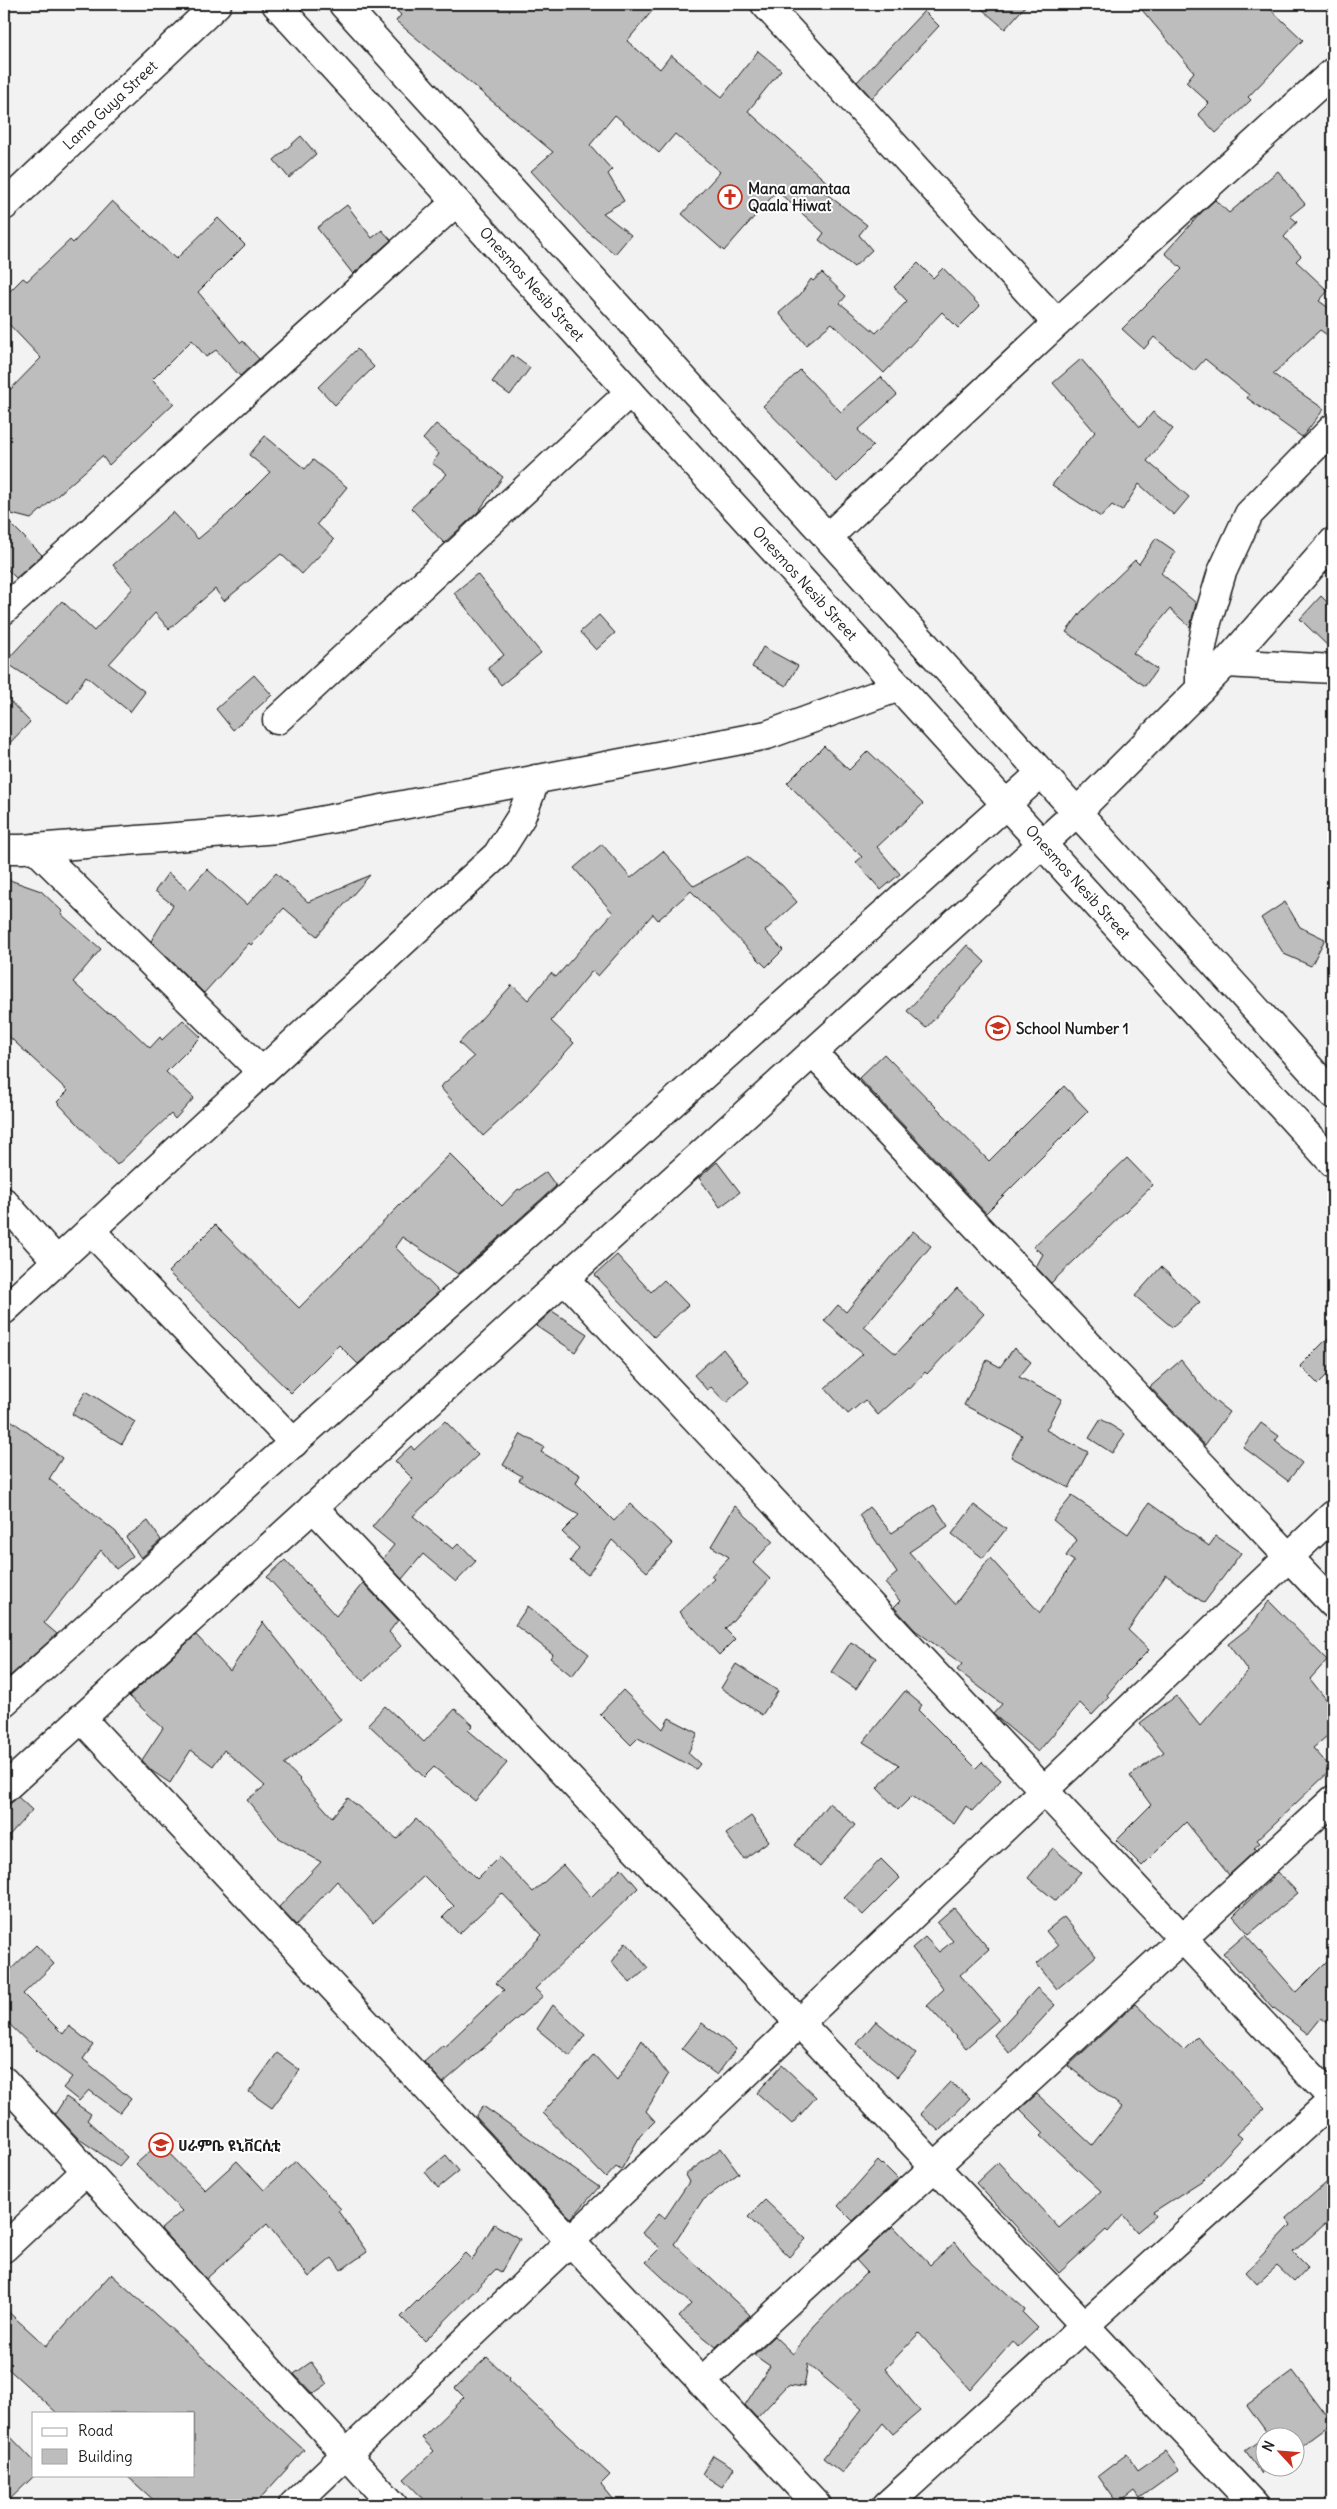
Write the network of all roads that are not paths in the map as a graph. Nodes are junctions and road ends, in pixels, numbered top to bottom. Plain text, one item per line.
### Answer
1 (217, 4) edge
2 (276, 4) edge
3 (343, 4) edge
4 (765, 4) edge
5 (1333, 72) edge
6 (456, 202) junction
7 (4, 206) edge
8 (1057, 323) junction
9 (630, 392) junction
10 (1333, 428) edge
11 (828, 538) junction
12 (1333, 542) edge
13 (4, 610) edge
14 (1226, 663) junction
15 (1333, 669) edge
16 (899, 687) junction
17 (1200, 689) junction
18 (277, 720) dead end
19 (1042, 773) junction
20 (536, 780) junction
21 (1007, 805) junction
22 (1077, 812) junction
23 (1042, 844) junction
24 (35, 848) junction
25 (4, 849) edge
26 (813, 1053) junction
27 (262, 1072) junction
28 (1333, 1094) edge
29 (1333, 1163) edge
30 (4, 1202) edge
31 (90, 1230) junction
32 (56, 1261) junction
33 (564, 1278) junction
34 (4, 1310) edge
35 (294, 1444) junction
36 (313, 1507) junction
37 (1333, 1515) edge
38 (1289, 1557) junction
39 (1333, 1604) edge
40 (4, 1702) edge
41 (81, 1718) junction
42 (4, 1789) edge
43 (1044, 1790) junction
44 (1333, 1800) edge
45 (1183, 1938) junction
46 (800, 2024) junction
47 (4, 2082) edge
48 (1333, 2100) edge
49 (935, 2167) junction
50 (86, 2171) junction
51 (570, 2242) junction
52 (4, 2248) edge
53 (1085, 2326) junction
54 (701, 2382) junction
55 (347, 2454) junction
56 (293, 2505) edge
57 (393, 2505) edge
58 (817, 2505) edge
59 (887, 2505) edge
60 (1254, 2505) edge

1 - 7 street, Lama Guya Street
2 - 6 street, Onesmos Nesib Street
3 - 11 street
4 - 8 street
5 - 8 street
6 - 9 street, Onesmos Nesib Street
6 - 13 street
8 - 11 street
9 - 16 street, Onesmos Nesib Street
9 - 18 street
10 - 17 street
11 - 19 street
12 - 14 street
14 - 15 street
14 - 17 street
16 - 20 street
16 - 21 street, Onesmos Nesib Street
17 - 22 street
19 - 21 street
19 - 22 street
20 - 24 street
20 - 27 street
21 - 23 street, Onesmos Nesib Street
21 - 35 street
22 - 23 street
22 - 28 street
23 - 26 street
23 - 29 street, Onesmos Nesib Street
24 - 25 street
24 - 27 street
26 - 33 street
26 - 38 street
27 - 31 street
30 - 32 street
31 - 32 street
31 - 35 street
32 - 34 street
33 - 36 street
33 - 43 street
35 - 40 street
36 - 41 street
36 - 46 street
37 - 38 street
38 - 39 street
38 - 43 street
41 - 42 street
41 - 51 street
43 - 45 street
43 - 46 street
44 - 45 street
45 - 48 street
45 - 49 street
46 - 49 street
46 - 51 street
47 - 50 street
48 - 53 street
49 - 53 street
49 - 54 street
50 - 52 street
50 - 55 street
51 - 54 street
51 - 55 street
53 - 59 street
53 - 60 street
54 - 58 street
55 - 56 street
55 - 57 street

